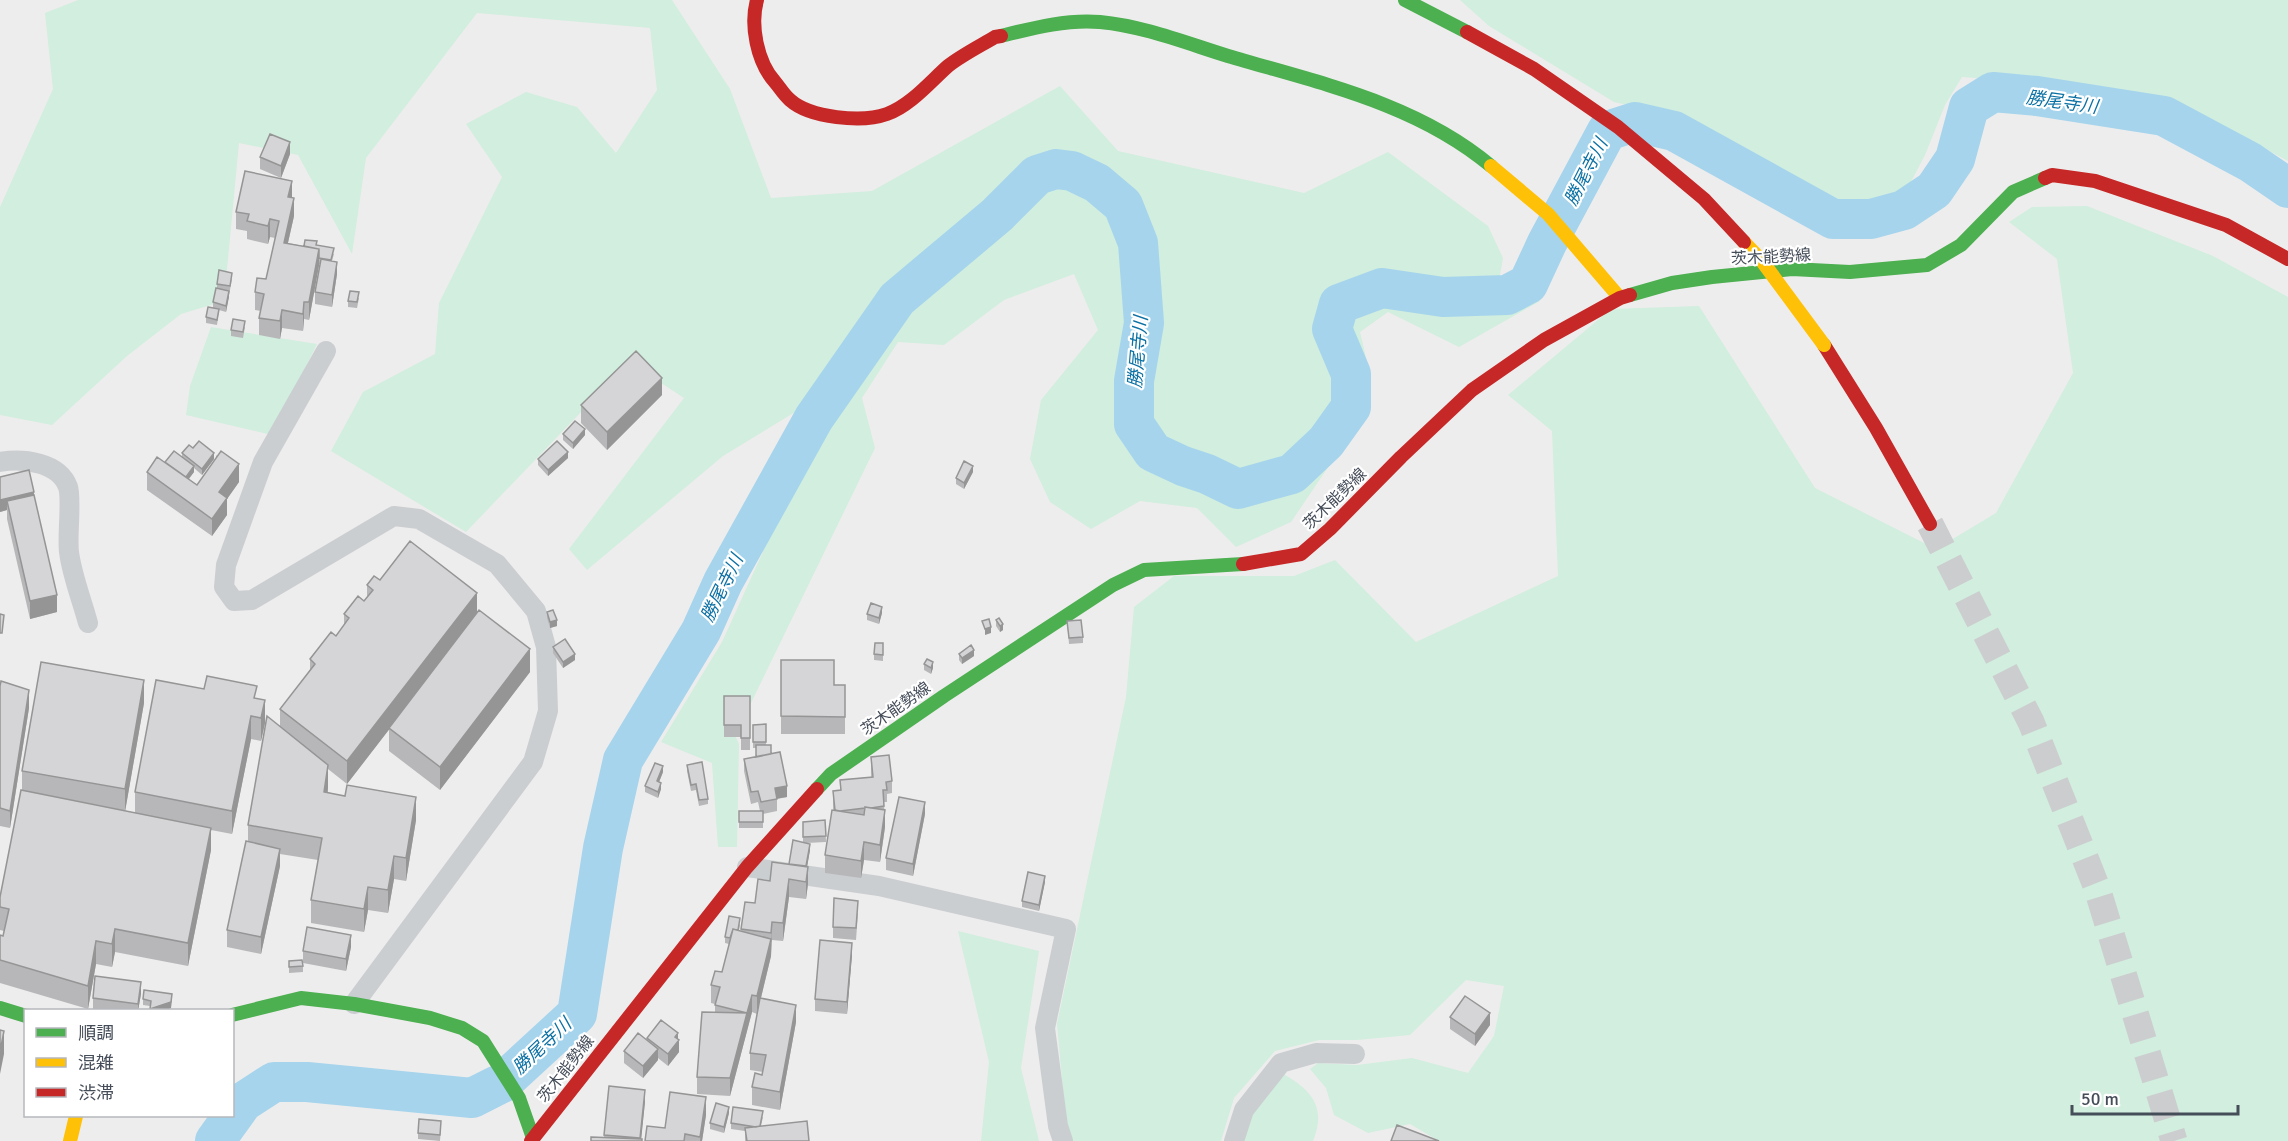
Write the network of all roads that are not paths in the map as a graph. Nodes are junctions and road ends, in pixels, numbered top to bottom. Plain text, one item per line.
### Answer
1 (757, 0) edge
2 (1405, 0) edge
3 (2288, 259) edge
4 (1620, 298) junction
5 (326, 351) dead end
6 (0, 462) edge
7 (1930, 524) tunnel mouth
8 (88, 623) dead end
9 (747, 867) junction
10 (354, 1004) junction
11 (0, 1008) edge
12 (24, 1015) edge
13 (234, 1015) edge
14 (1355, 1054) dead end
15 (75, 1117) edge
16 (533, 1140) edge
17 (70, 1141) edge
18 (1063, 1141) edge
19 (1234, 1141) edge

1 - 4 street
2 - 7 street, bridge
3 - 4 street, 茨木能勢線
4 - 9 street, 茨木能勢線
5 - 10 street
6 - 8 street
9 - 16 street, 茨木能勢線
9 - 18 street
10 - 13 street
10 - 16 street
11 - 12 street
14 - 19 street
15 - 17 street

